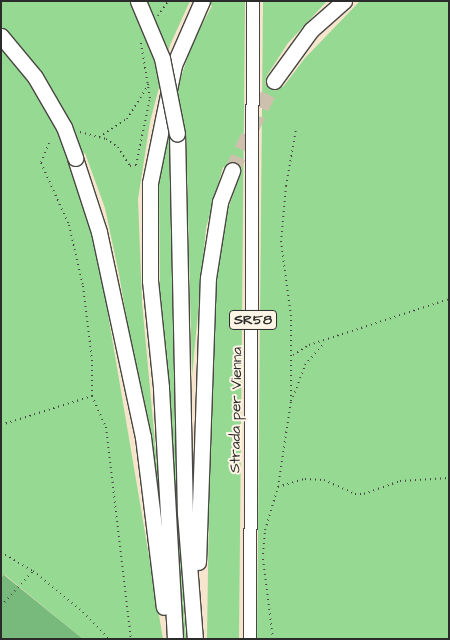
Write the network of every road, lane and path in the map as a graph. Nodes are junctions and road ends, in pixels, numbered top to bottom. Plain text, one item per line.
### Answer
1 (138, 1) edge
2 (168, 1) edge
3 (202, 1) edge
4 (253, 1) edge
5 (344, 1) edge
6 (153, 22) dead end
7 (1, 36) edge
8 (142, 41) dead end
9 (150, 81) junction
10 (274, 81) tunnel mouth
11 (296, 129) dead end
12 (77, 132) dead end
13 (98, 137) junction
14 (49, 143) dead end
15 (232, 170) tunnel mouth
16 (449, 299) edge
17 (327, 340) junction
18 (293, 355) junction
19 (92, 396) junction
20 (291, 401) junction
21 (1, 425) edge
22 (449, 478) edge
23 (278, 487) junction
24 (1, 552) edge
25 (33, 571) junction
26 (1, 606) edge
27 (109, 639) edge
28 (131, 639) edge
29 (168, 639) edge
30 (175, 639) edge
31 (195, 639) edge
32 (250, 639) edge
33 (273, 639) edge

1 - 31 highway, bridge
2 - 6 path
3 - 30 highway
4 - 32 main road, Strada per Vienna / SR58
5 - 10 highway
7 - 29 highway, bridge
8 - 9 path
9 - 13 path
9 - 13 path
11 - 18 path
12 - 13 path
14 - 19 path
15 - 31 highway
16 - 17 path
17 - 18 path
17 - 20 path
18 - 20 path
19 - 21 path
19 - 28 path
20 - 23 path
22 - 23 path
23 - 33 path
24 - 25 path
25 - 26 path
25 - 27 path

